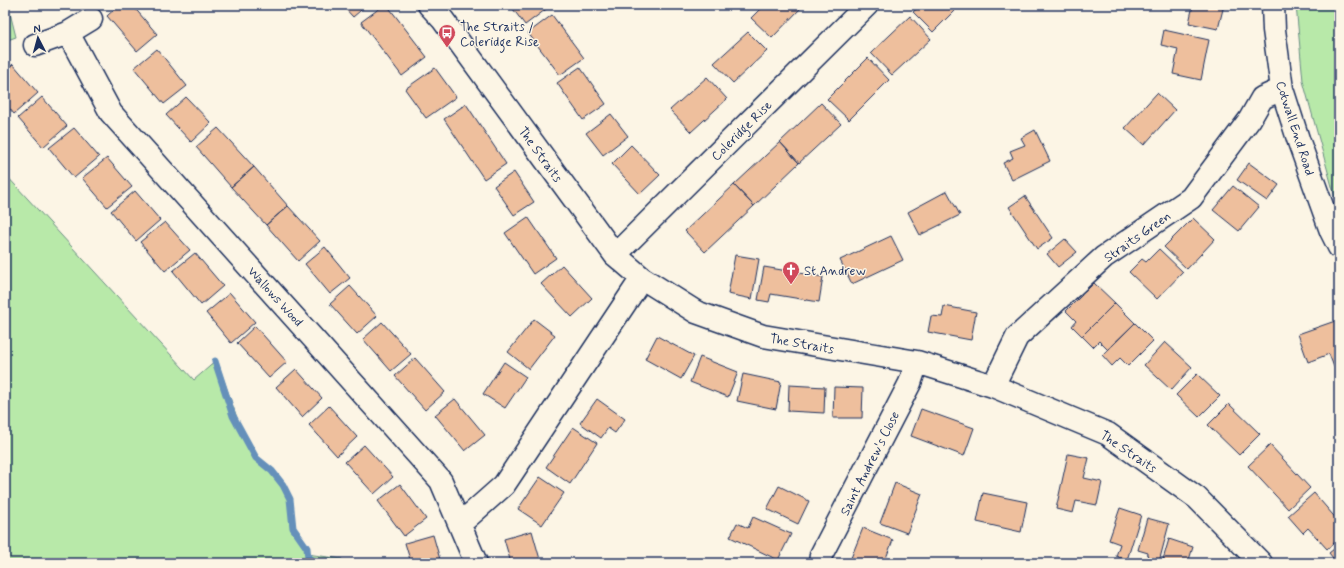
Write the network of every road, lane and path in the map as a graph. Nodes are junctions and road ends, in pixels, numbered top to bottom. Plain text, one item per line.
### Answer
1 (429, 5) edge
2 (1273, 5) edge
3 (858, 8) edge
4 (91, 20) dead end
5 (68, 33) junction
6 (34, 45) dead end
7 (1282, 89) junction
8 (1339, 247) edge
9 (615, 256) junction
10 (642, 278) junction
11 (917, 362) junction
12 (993, 386) junction
13 (460, 524) junction
14 (476, 563) edge
15 (820, 563) edge
16 (1261, 563) edge

1 - 9 street, The Straits
2 - 7 street, Cotwall End Road
3 - 9 street, Coleridge Rise
4 - 5 street
5 - 6 street
5 - 13 street, Wallows Wood
7 - 8 street, Cotwall End Road
7 - 12 street, Straits Green
9 - 10 street, The Straits
10 - 11 street, The Straits
10 - 13 street
11 - 12 street, The Straits
11 - 15 street, Saint Andrew's Close
12 - 16 street, The Straits
13 - 14 street, Wallows Wood

